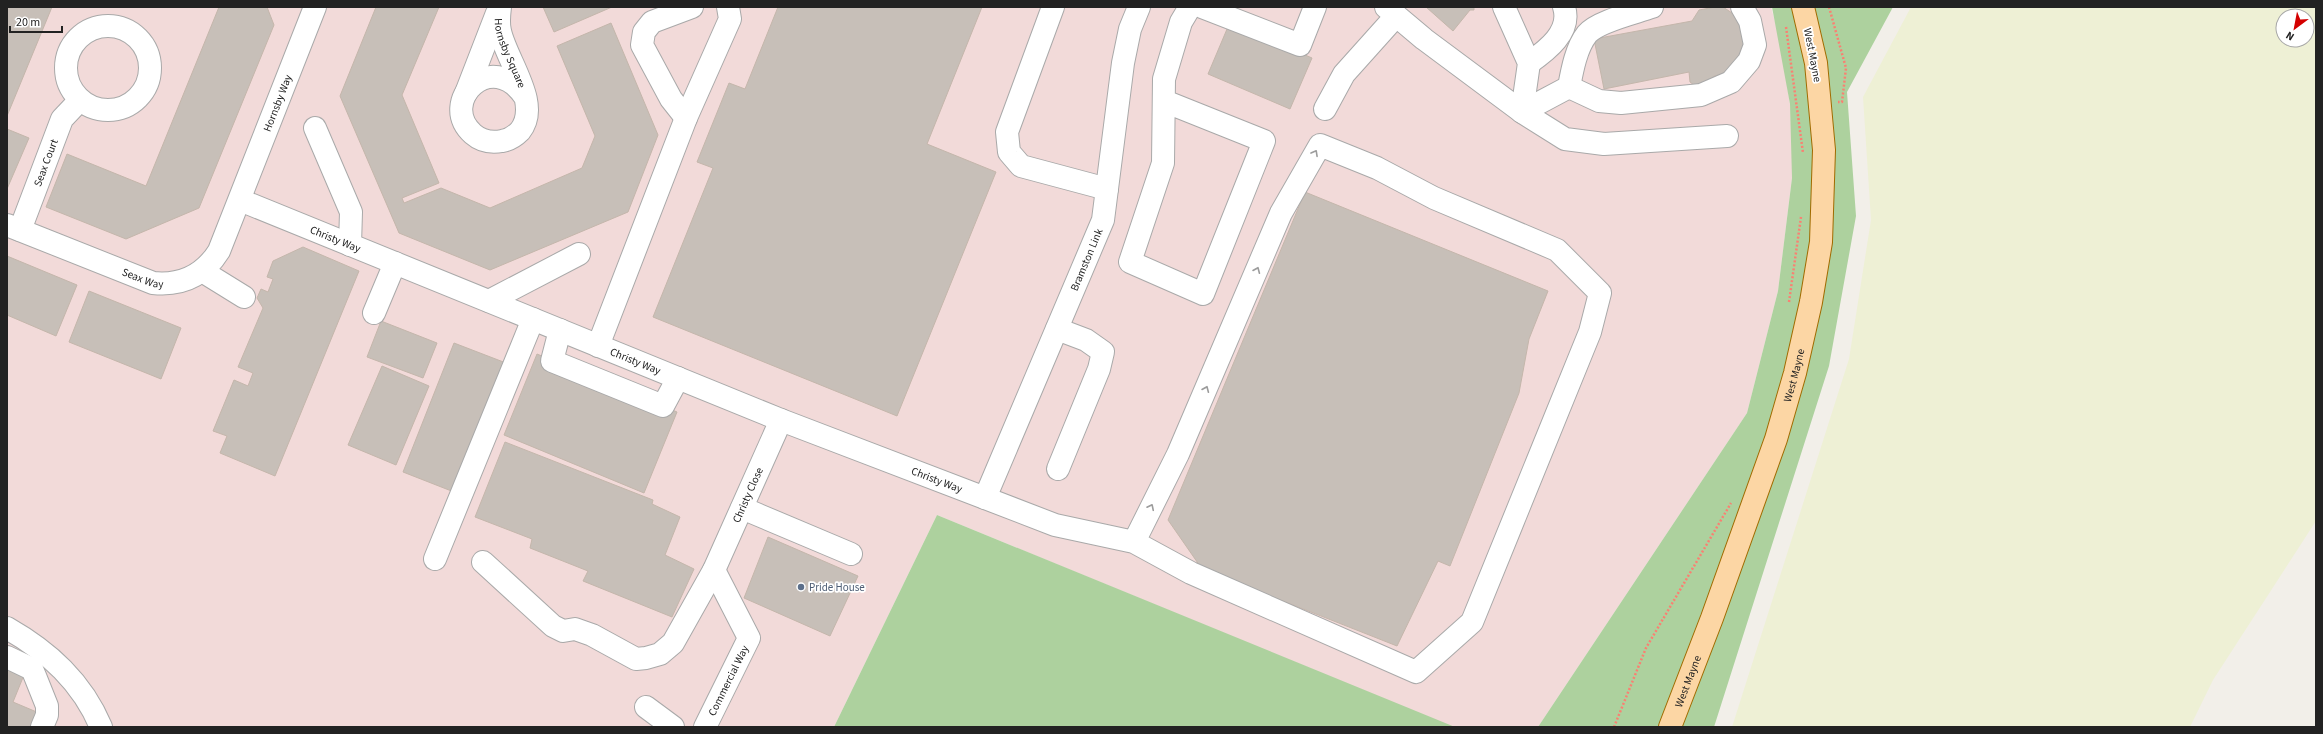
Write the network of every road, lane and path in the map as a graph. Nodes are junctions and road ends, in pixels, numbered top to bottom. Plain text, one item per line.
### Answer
1 (316, 7) edge
2 (499, 7) edge
3 (692, 7) edge
4 (728, 7) edge
5 (1053, 7) edge
6 (1139, 7) edge
7 (1190, 7) edge
8 (1202, 7) edge
9 (1315, 7) edge
10 (1504, 7) edge
11 (1566, 7) edge
12 (1652, 7) edge
13 (1742, 7) edge
14 (1803, 7) edge
15 (1829, 7) edge
16 (1391, 11) edge
17 (1786, 25) dead end
18 (1529, 63) junction
19 (1569, 87) junction
20 (466, 94) junction
21 (526, 97) junction
22 (80, 100) dead end
23 (1164, 101) junction
24 (1821, 102) junction
25 (1325, 109) dead end
26 (1522, 112) junction
27 (686, 118) junction
28 (315, 128) dead end
29 (1727, 136) dead end
30 (1803, 154) dead end
31 (1107, 189) junction
32 (240, 200) junction
33 (1801, 215) dead end
34 (13, 228) edge
35 (350, 245) junction
36 (579, 254) dead end
37 (395, 263) junction
38 (202, 271) junction
39 (244, 297) dead end
40 (489, 301) junction
41 (1789, 307) dead end
42 (374, 313) dead end
43 (533, 319) junction
44 (1056, 329) junction
45 (560, 330) junction
46 (598, 346) junction
47 (678, 378) junction
48 (781, 420) junction
49 (1058, 470) dead end
50 (985, 498) junction
51 (1731, 502) dead end
52 (742, 508) junction
53 (1134, 542) junction
54 (851, 554) dead end
55 (435, 559) dead end
56 (483, 562) dead end
57 (714, 570) junction
58 (7, 628) edge
59 (7, 657) edge
60 (646, 707) dead end
61 (42, 727) edge
62 (101, 727) edge
63 (673, 727) edge
64 (705, 727) edge
65 (1614, 727) edge
66 (1670, 727) edge

1 - 32 street, Hornsby Way
2 - 20 street, Hornsby Square
2 - 21 street, Hornsby Square
3 - 27 street
4 - 27 street
5 - 31 street
6 - 31 street, Bramston Link
7 - 23 street
8 - 9 street
10 - 18 street
11 - 18 street
12 - 19 street
13 - 19 street
14 - 24 main road, West Mayne
15 - 24 path
16 - 25 street
16 - 26 street
17 - 30 path
18 - 26 street
19 - 26 street
20 - 21 street, Hornsby Square
20 - 21 street, Hornsby Square
22 - 34 street, Seax Court
23 - 23 street
24 - 66 main road, West Mayne
26 - 29 street
27 - 46 street
28 - 35 street
31 - 44 street, Bramston Link
32 - 35 street, Christy Way
32 - 38 street, Seax Way
33 - 41 path
34 - 38 street, Seax Way
35 - 37 street, Christy Way
36 - 40 street
37 - 40 street, Christy Way
37 - 42 street
38 - 39 street
40 - 43 street, Christy Way
43 - 45 street, Christy Way
43 - 55 street
44 - 49 street
44 - 50 street, Bramston Link
45 - 46 street, Christy Way
45 - 47 street
46 - 47 street, Christy Way
47 - 48 street, Christy Way
48 - 50 street, Christy Way
48 - 52 street, Christy Close
50 - 53 street, Christy Way
51 - 65 path
52 - 54 street
52 - 57 street, Christy Close
53 -> 53 street, Christy Way
56 - 57 street, Christy Close
57 - 64 street, Commercial Way
58 - 62 street
59 - 61 street
60 - 63 street

